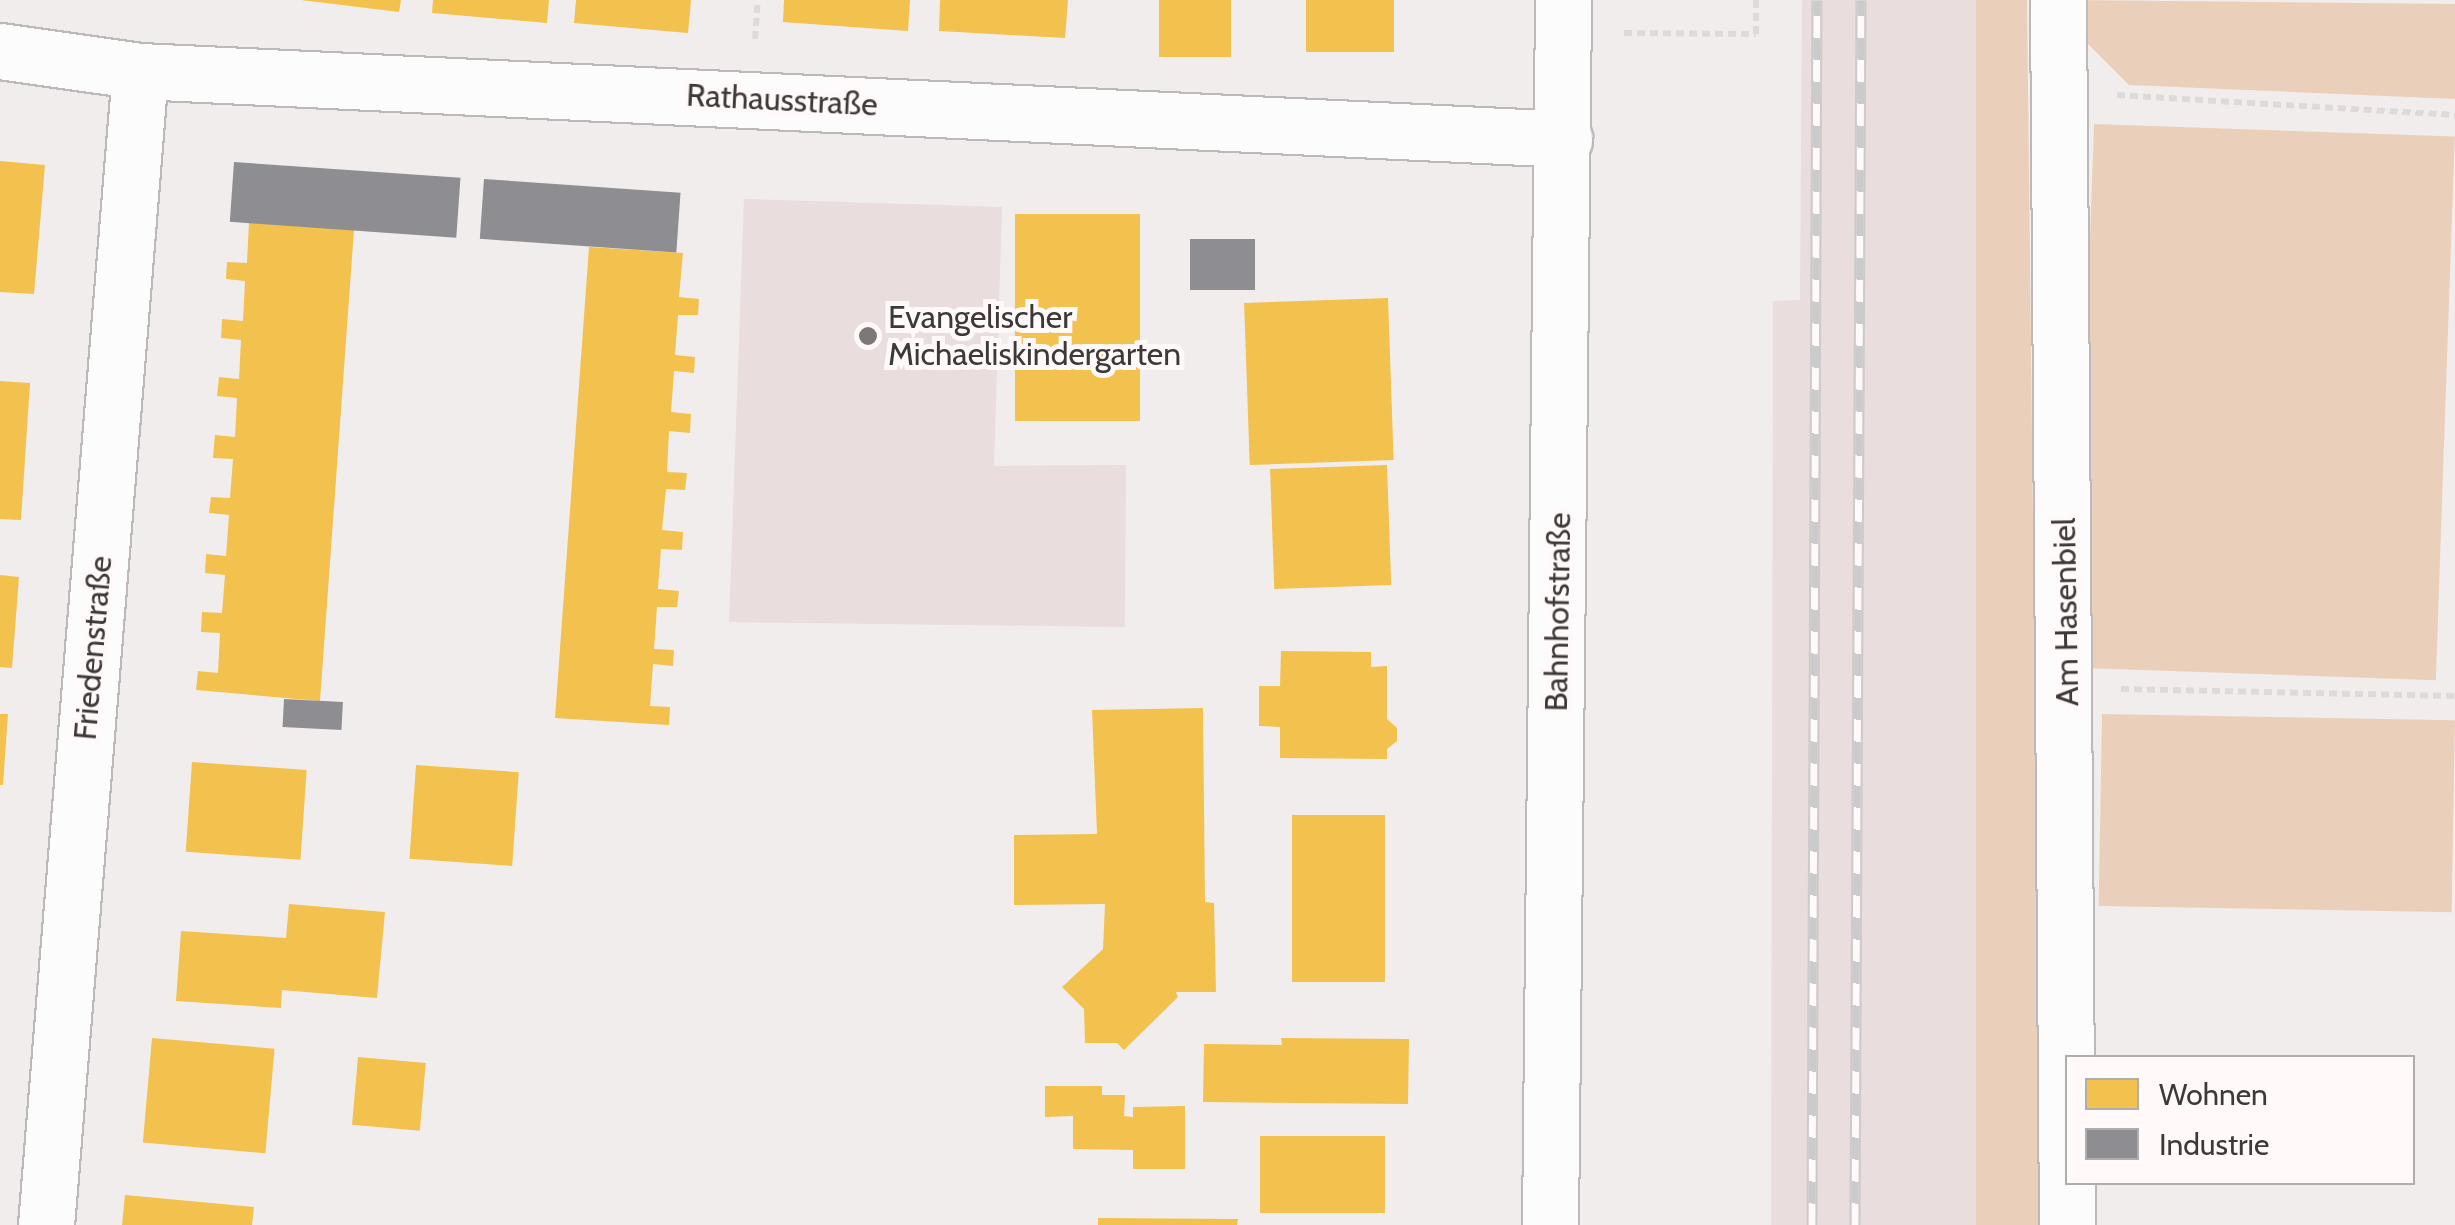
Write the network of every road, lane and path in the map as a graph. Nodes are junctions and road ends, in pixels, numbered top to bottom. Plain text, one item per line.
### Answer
1 (1756, 0) edge
2 (2058, 0) edge
3 (1563, 16) edge
4 (0, 51) edge
5 (140, 70) junction
6 (2060, 92) junction
7 (2455, 116) edge
8 (1564, 138) junction
9 (2067, 688) junction
10 (2455, 696) edge
11 (2067, 1055) edge
12 (2067, 1185) edge
13 (46, 1225) edge
14 (1550, 1225) edge
15 (2067, 1225) edge

1 - 3 path
2 - 6 street, Am Hasenbiel
3 - 8 street, Bahnhofstraße
4 - 5 street, Rathausstraße
5 - 8 street, Rathausstraße
5 - 13 street, Friedenstraße
6 - 7 path
6 - 9 street, Am Hasenbiel
8 - 14 street, Bahnhofstraße
9 - 10 path
9 - 11 street, Am Hasenbiel
12 - 15 street, Am Hasenbiel

